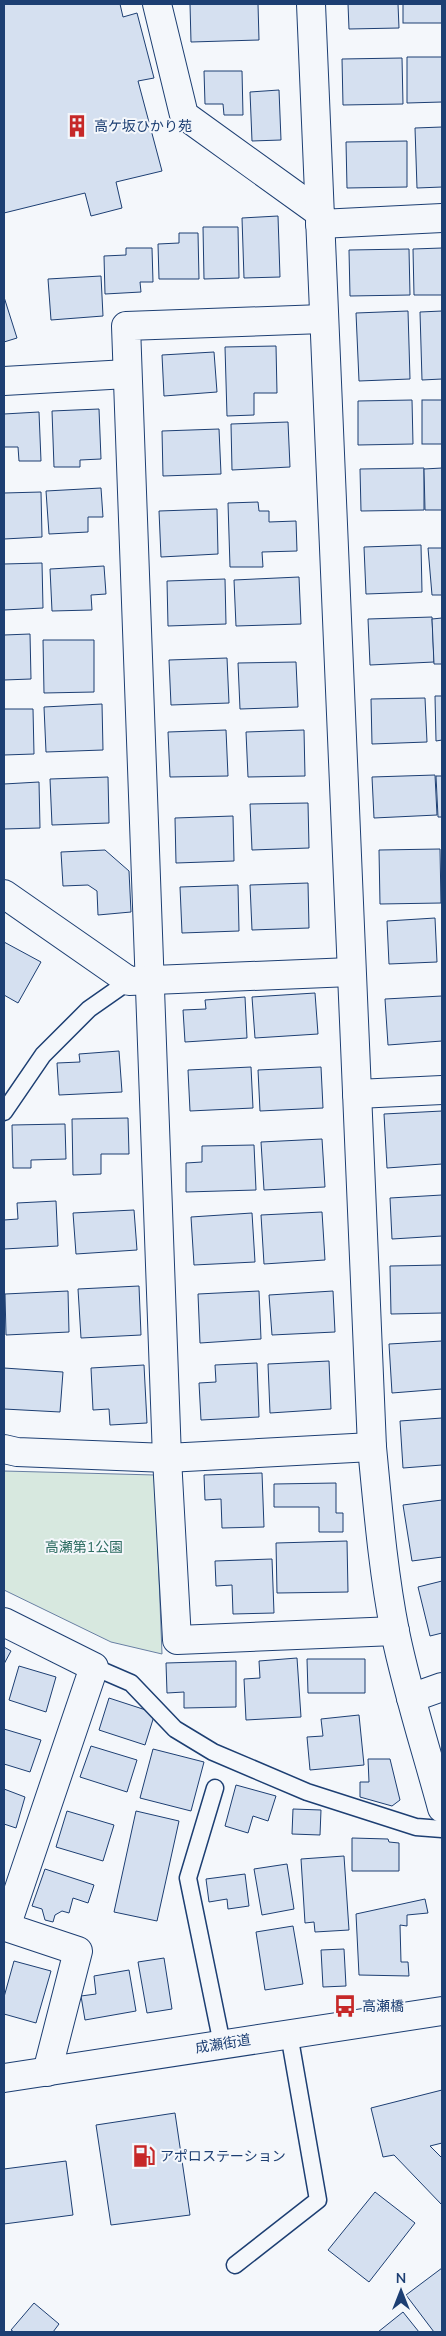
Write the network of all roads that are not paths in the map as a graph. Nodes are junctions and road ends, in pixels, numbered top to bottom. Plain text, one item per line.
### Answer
1 (157, 4) edge
2 (311, 4) edge
3 (442, 218) edge
4 (320, 219) junction
5 (323, 319) junction
6 (127, 374) junction
7 (4, 381) edge
8 (4, 894) edge
9 (351, 972) junction
10 (140, 981) junction
11 (442, 1090) edge
12 (357, 1094) junction
13 (4, 1112) edge
14 (372, 1447) junction
15 (4, 1449) edge
16 (167, 1458) junction
17 (4, 1622) edge
18 (395, 1631) junction
19 (94, 1667) junction
20 (442, 1687) edge
21 (411, 1698) junction
22 (215, 1788) dead end
23 (442, 1808) edge
24 (442, 1829) edge
25 (442, 2011) edge
26 (289, 2034) junction
27 (222, 2044) junction
28 (47, 2072) junction
29 (4, 2078) edge
30 (236, 2265) dead end

1 - 4 street
2 - 4 street
3 - 4 street
4 - 5 street
5 - 6 street
5 - 9 street
6 - 7 street
6 - 10 street
8 - 10 street
9 - 10 street
9 - 12 street
10 - 13 lane
10 - 16 street
11 - 12 street
12 - 14 street
14 - 16 street
14 - 18 street
15 - 16 street
16 - 18 street
17 - 19 street
18 - 21 street
19 - 24 lane
19 - 28 street
20 - 21 street
21 - 23 street
22 - 27 lane
25 - 26 street, 成瀬街道
26 - 27 street, 成瀬街道
26 - 30 lane
27 - 28 street, 成瀬街道
28 - 29 street, 成瀬街道

